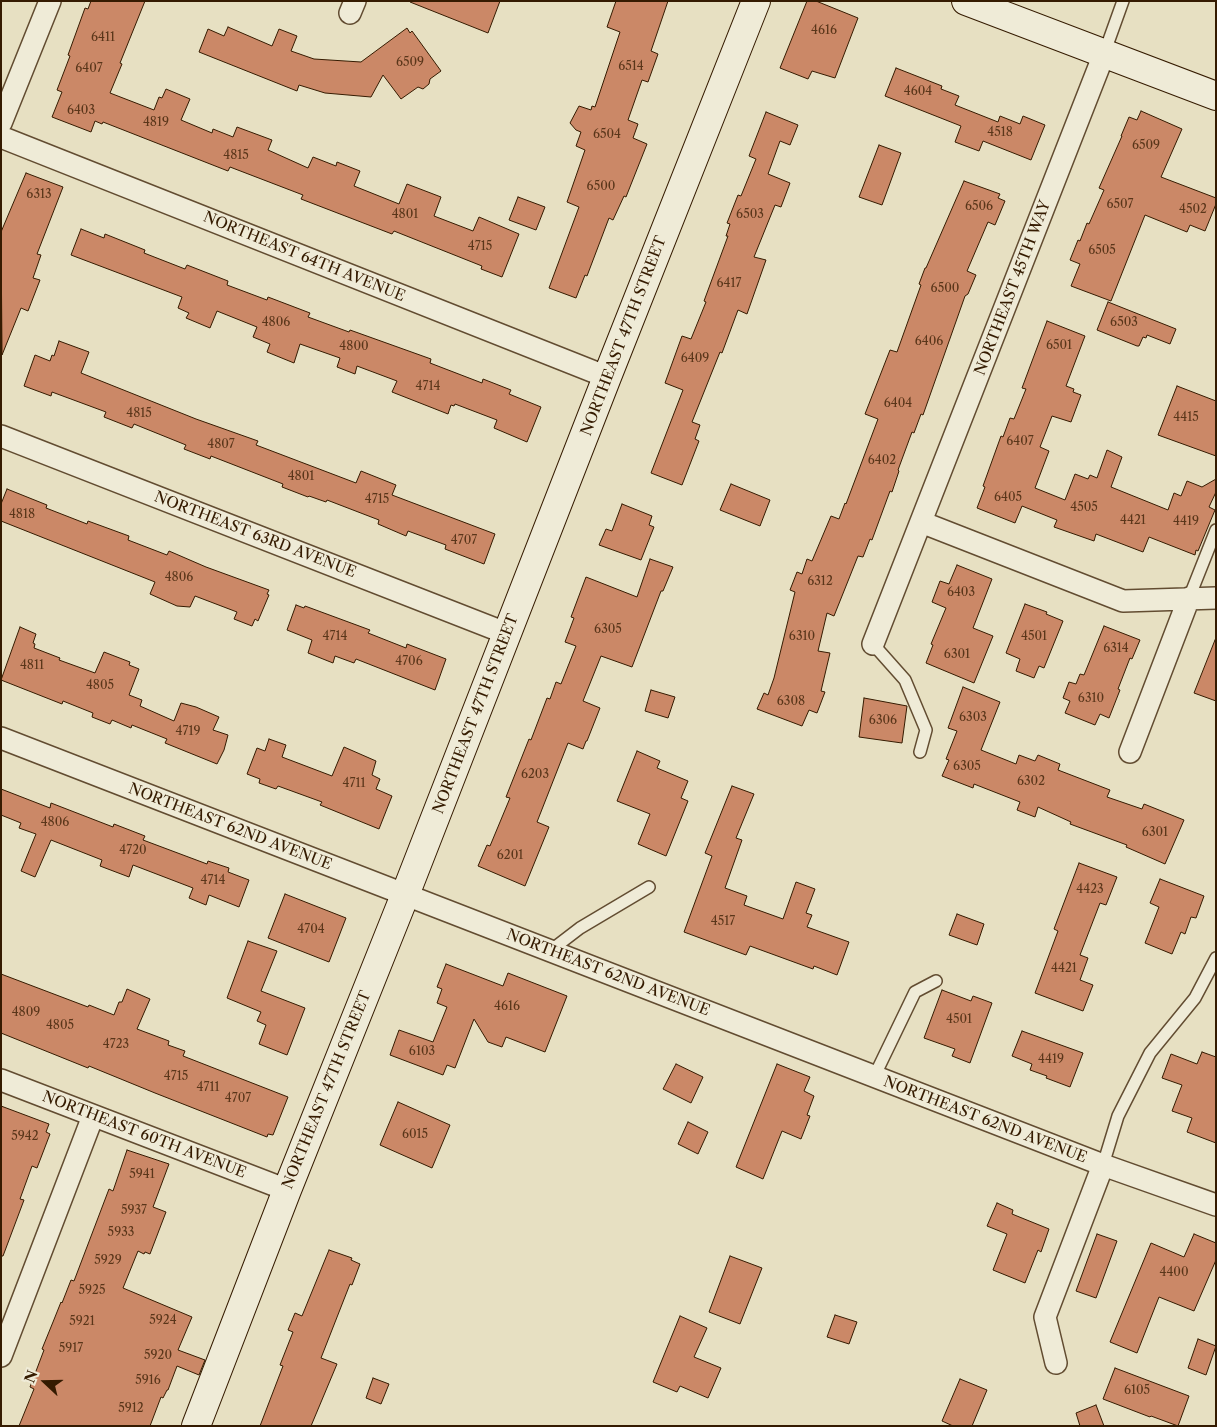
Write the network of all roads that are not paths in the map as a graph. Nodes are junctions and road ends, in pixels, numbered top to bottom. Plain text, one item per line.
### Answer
1 (50, 1) edge
2 (756, 1) edge
3 (966, 1) edge
4 (1123, 1) edge
5 (1104, 54) junction
6 (1216, 96) edge
7 (1, 123) edge
8 (1, 136) edge
9 (607, 377) junction
10 (1, 436) edge
11 (921, 522) junction
12 (1216, 530) edge
13 (1189, 598) junction
14 (1216, 598) edge
15 (508, 634) junction
16 (874, 644) joint
17 (1, 738) edge
18 (920, 752) dead end
19 (1130, 752) dead end
20 (649, 887) dead end
21 (405, 895) junction
22 (550, 951) junction
23 (1216, 958) edge
24 (936, 981) dead end
25 (874, 1077) junction
26 (1, 1080) edge
27 (93, 1116) junction
28 (1103, 1166) junction
29 (287, 1190) junction
30 (1216, 1205) edge
31 (1, 1356) edge
32 (1056, 1363) dead end
33 (196, 1426) edge

1 - 7 street
2 - 9 street, NORTHEAST 47TH STREET
3 - 5 street
4 - 5 lane
5 - 6 street
5 - 11 street, NORTHEAST 45TH WAY
8 - 9 street, NORTHEAST 64TH AVENUE
9 - 15 street, NORTHEAST 47TH STREET
10 - 15 street, NORTHEAST 63RD AVENUE
11 - 13 street
11 - 16 street, NORTHEAST 45TH WAY
12 - 13 lane
13 - 14 street
13 - 19 street
15 - 21 street, NORTHEAST 47TH STREET
16 - 18 lane
17 - 21 street, NORTHEAST 62ND AVENUE
20 - 22 lane
21 - 22 street, NORTHEAST 62ND AVENUE
21 - 29 street, NORTHEAST 47TH STREET
22 - 25 street, NORTHEAST 62ND AVENUE
23 - 28 lane
24 - 25 lane
25 - 28 street, NORTHEAST 62ND AVENUE
26 - 27 street, NORTHEAST 60TH AVENUE
27 - 29 street, NORTHEAST 60TH AVENUE
27 - 31 street
28 - 30 street, NORTHEAST 62ND AVENUE
28 - 32 street
29 - 33 street, NORTHEAST 47TH STREET

